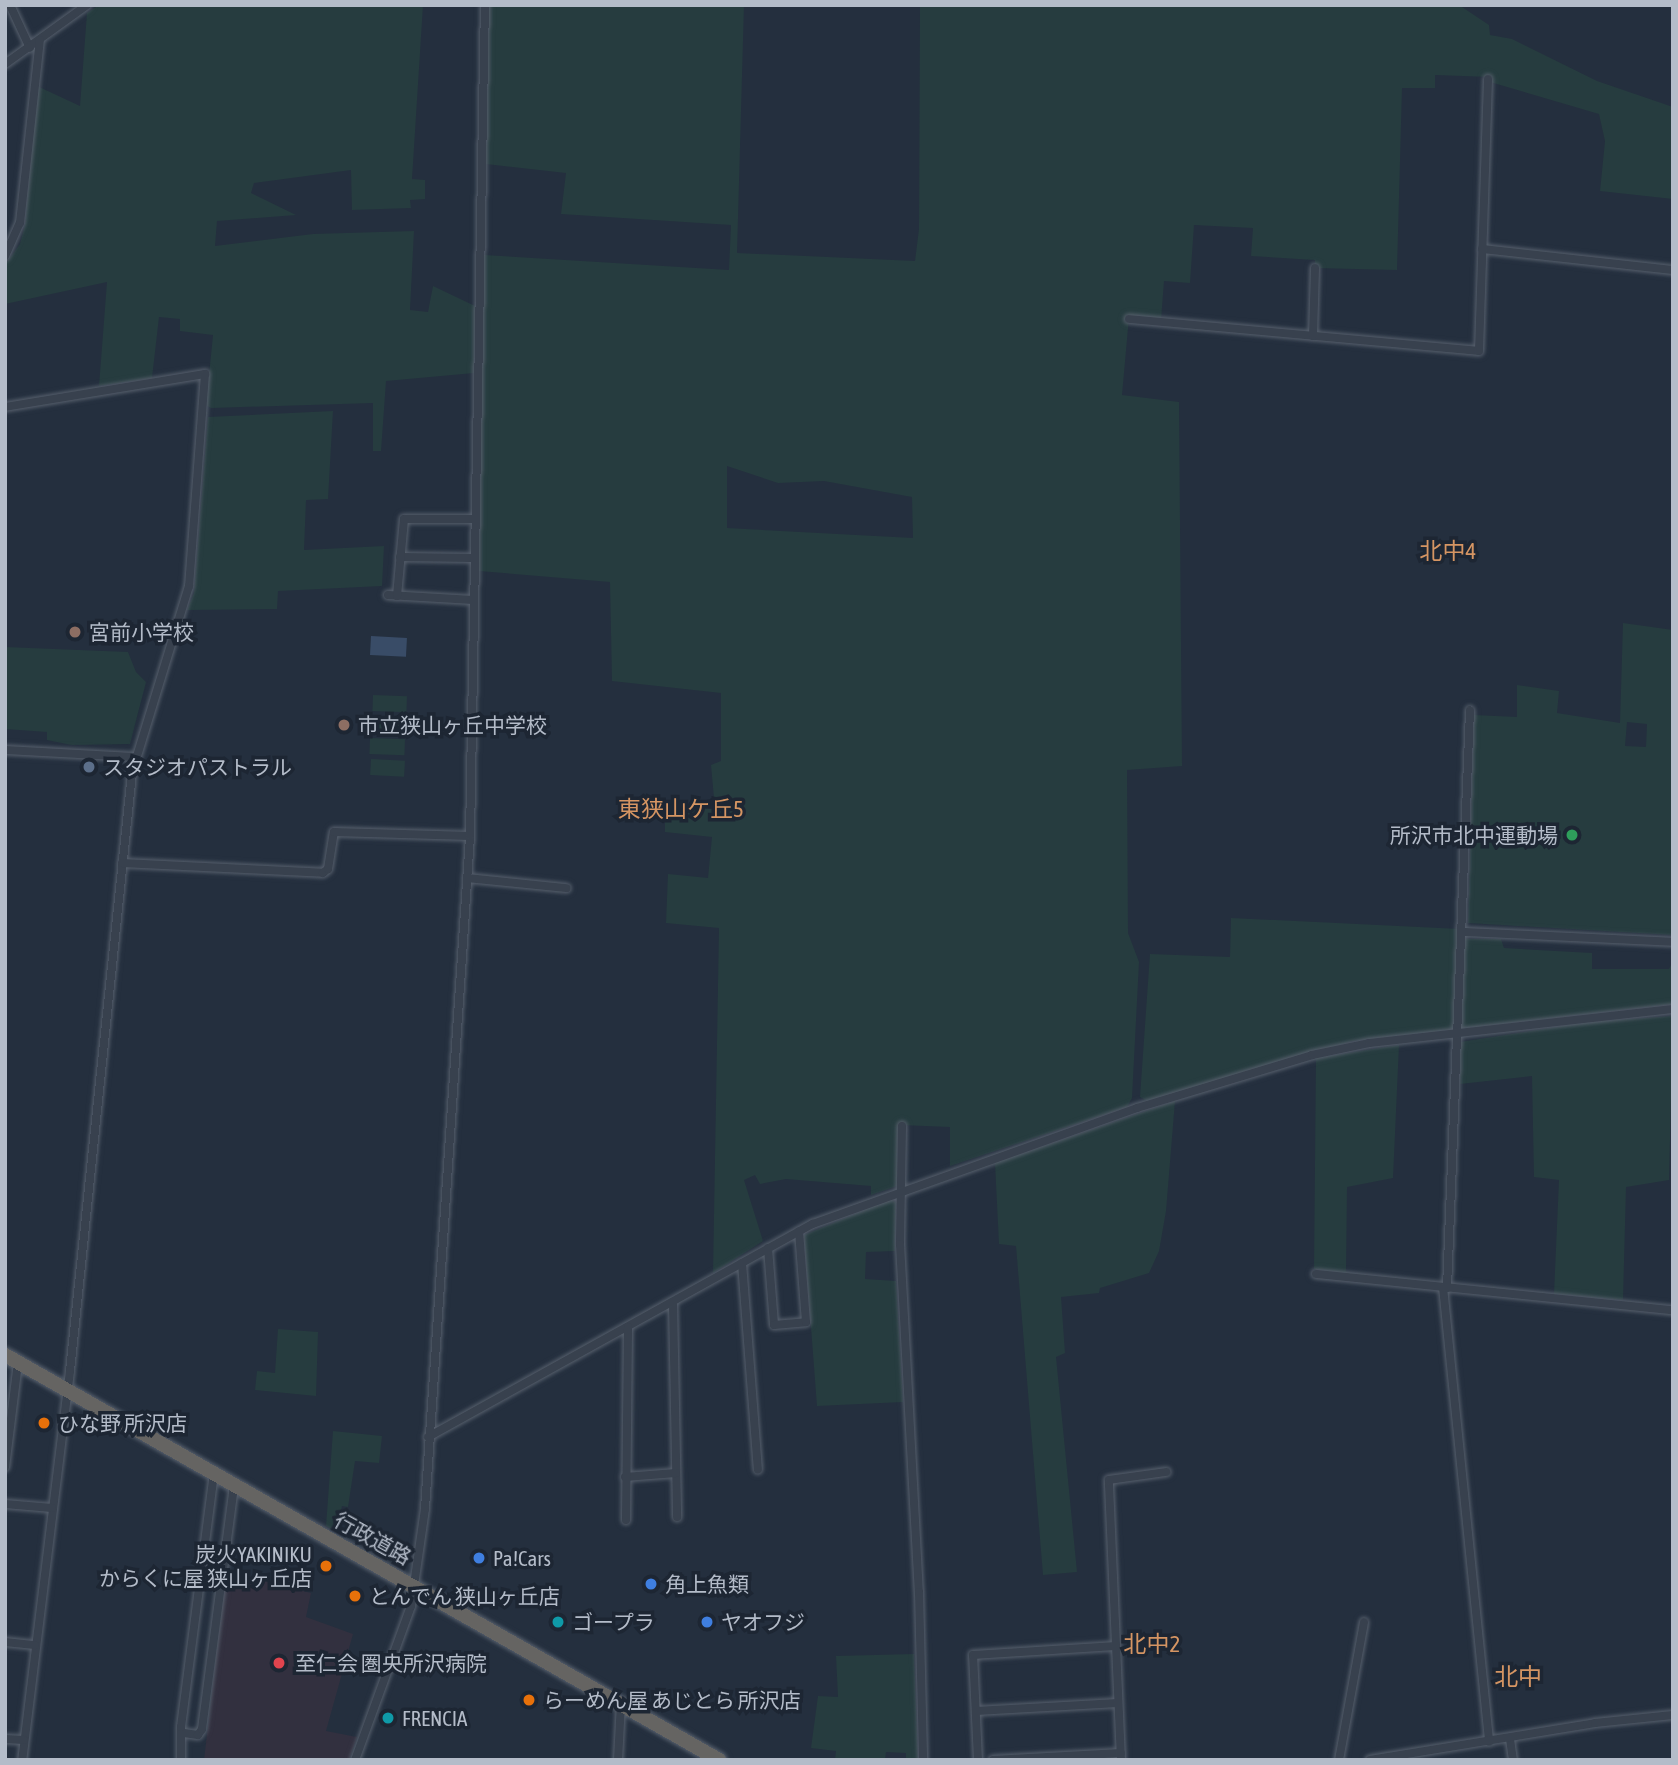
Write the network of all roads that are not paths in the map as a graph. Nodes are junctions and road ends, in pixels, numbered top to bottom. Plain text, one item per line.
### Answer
1 (10, 5) edge
2 (88, 5) edge
3 (485, 5) edge
4 (40, 40) junction
5 (30, 48) junction
6 (5, 64) edge
7 (1488, 79) dead end
8 (1482, 248) junction
9 (5, 256) edge
10 (1315, 268) dead end
11 (1673, 270) edge
12 (1129, 319) dead end
13 (1313, 336) junction
14 (5, 407) edge
15 (475, 519) junction
16 (400, 557) junction
17 (474, 558) junction
18 (473, 600) junction
19 (1470, 710) dead end
20 (5, 750) edge
21 (134, 757) junction
22 (470, 836) junction
23 (122, 863) junction
24 (467, 878) junction
25 (566, 888) dead end
26 (1464, 932) junction
27 (1673, 942) edge
28 (1673, 1009) edge
29 (1458, 1034) junction
30 (902, 1126) dead end
31 (901, 1191) junction
32 (799, 1231) junction
33 (768, 1248) junction
34 (742, 1263) junction
35 (1316, 1274) dead end
36 (1445, 1288) junction
37 (673, 1303) junction
38 (1673, 1310) edge
39 (628, 1327) junction
40 (11, 1358) edge
41 (66, 1389) junction
42 (428, 1437) junction
43 (5, 1467) edge
44 (758, 1469) dead end
45 (1166, 1472) dead end
46 (214, 1473) junction
47 (676, 1473) junction
48 (625, 1477) junction
49 (234, 1485) junction
50 (5, 1504) edge
51 (52, 1508) junction
52 (677, 1517) dead end
53 (626, 1520) dead end
54 (416, 1586) junction
55 (1364, 1622) dead end
56 (5, 1642) edge
57 (35, 1645) junction
58 (1116, 1646) junction
59 (621, 1703) junction
60 (1118, 1703) junction
61 (976, 1711) junction
62 (1673, 1715) edge
63 (184, 1733) junction
64 (5, 1739) edge
65 (1510, 1739) junction
66 (24, 1740) junction
67 (1489, 1742) junction
68 (1121, 1756) edge
69 (1419, 1756) edge
70 (22, 1760) edge
71 (181, 1760) edge
72 (355, 1760) edge
73 (618, 1760) edge
74 (719, 1760) edge
75 (923, 1760) edge
76 (978, 1760) edge
77 (993, 1760) edge
78 (1339, 1760) edge
79 (1370, 1760) edge
80 (1513, 1760) edge

1 - 5 street
2 - 4 street
3 - 15 street
4 - 5 street
4 - 9 street
5 - 6 street
7 - 8 street
8 - 11 street
8 - 13 street
10 - 13 street
12 - 13 street
14 - 21 street
15 - 16 street
15 - 17 street
16 - 17 street
16 - 18 street
17 - 18 street
18 - 22 street
19 - 26 street
20 - 21 street
21 - 23 street
22 - 23 street
22 - 24 street
23 - 41 street
24 - 25 street
24 - 42 street
26 - 27 street
26 - 29 street
28 - 29 street
29 - 31 street
29 - 36 street
30 - 31 street
31 - 32 street
31 - 75 street
32 - 33 street
32 - 33 street
33 - 34 street
34 - 37 street
34 - 44 street
35 - 36 street
36 - 38 street
36 - 67 street
37 - 39 street
37 - 47 street
39 - 42 street
39 - 48 street
40 - 41 highway, 行政道路
40 - 43 street
41 - 46 highway, 行政道路
41 - 51 street
42 - 54 street
45 - 58 street
46 - 49 highway, 行政道路
46 - 63 street
47 - 48 street
47 - 52 street
48 - 53 street
49 - 54 highway, 行政道路
49 - 63 street
50 - 51 street
51 - 57 street
54 - 59 highway, 行政道路
54 - 72 street
55 - 78 street
56 - 57 street
57 - 66 street
58 - 60 street
58 - 61 street
59 - 73 street
59 - 74 highway, 行政道路
60 - 61 street
60 - 68 street
61 - 76 street
62 - 65 street
63 - 71 street
64 - 66 street
65 - 67 street
65 - 80 street
66 - 70 street
67 - 69 street
68 - 77 street
69 - 79 street

